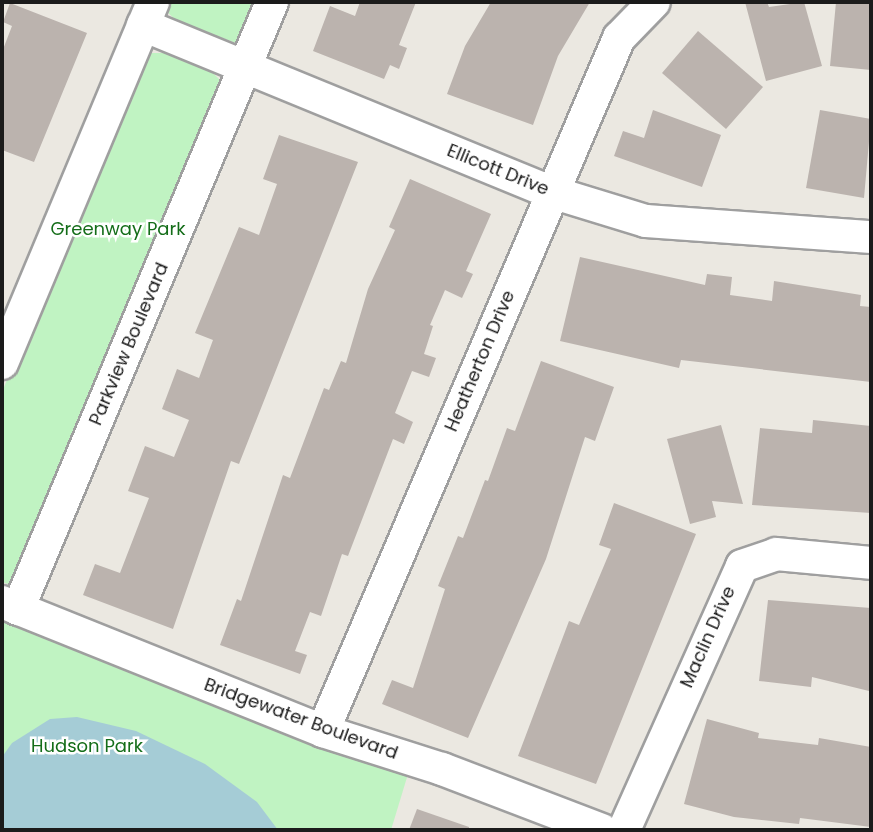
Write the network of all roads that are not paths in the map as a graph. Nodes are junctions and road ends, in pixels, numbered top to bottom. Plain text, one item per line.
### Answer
1 (272, 2) edge
2 (654, 2) edge
3 (148, 13) edge
4 (245, 67) junction
5 (551, 192) junction
6 (871, 237) edge
7 (2, 363) edge
8 (871, 563) edge
9 (10, 606) edge
10 (324, 731) junction
11 (602, 830) edge
12 (624, 830) edge

1 - 4 street, Parkview Boulevard
2 - 5 street, Heatherton Drive
3 - 4 street, Ellicott Drive
3 - 7 street
4 - 5 street, Ellicott Drive
4 - 9 street, Parkview Boulevard
5 - 6 street, Ellicott Drive
5 - 10 street, Heatherton Drive
8 - 12 street, Maclin Drive
9 - 10 street, Bridgewater Boulevard
10 - 11 street, Bridgewater Boulevard

